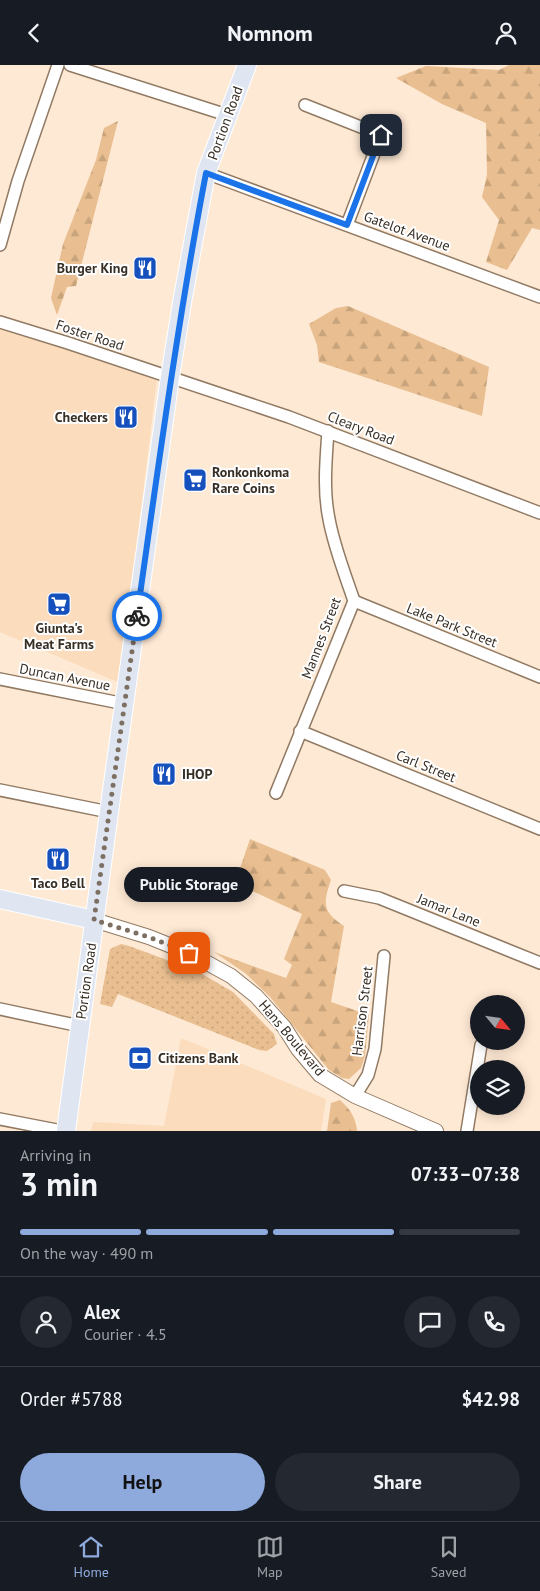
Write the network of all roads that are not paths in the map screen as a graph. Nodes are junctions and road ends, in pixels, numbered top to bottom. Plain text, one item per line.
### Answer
1 (58, 65) edge
2 (70, 65) edge
3 (247, 65) edge
4 (305, 105) dead end
5 (227, 115) junction
6 (206, 173) junction
7 (347, 225) junction
8 (0, 245) edge
9 (540, 297) edge
10 (0, 323) edge
11 (170, 377) junction
12 (328, 431) junction
13 (540, 513) edge
14 (354, 601) junction
15 (540, 677) edge
16 (0, 679) edge
17 (124, 704) junction
18 (300, 731) junction
19 (0, 790) edge
20 (276, 793) dead end
21 (108, 812) junction
22 (540, 829) edge
23 (344, 891) dead end
24 (0, 899) edge
25 (94, 920) junction
26 (384, 956) dead end
27 (540, 963) edge
28 (0, 1009) edge
29 (80, 1026) junction
30 (480, 1050) edge
31 (355, 1096) junction
32 (0, 1119) edge
33 (64, 1131) edge
34 (436, 1131) edge
35 (467, 1131) edge

1 - 8 street
2 - 5 street
3 - 5 main road, Portion Road
4 - 7 street
5 - 6 main road, Portion Road
6 - 7 street, Gatelot Avenue
6 - 11 main road, Portion Road
7 - 9 street, Gatelot Avenue
10 - 11 street, Foster Road
11 - 12 street, Cleary Road
11 - 17 main road, Portion Road
12 - 13 street, Cleary Road
12 - 14 street, Mannes Street
14 - 15 street, Lake Park Street
14 - 18 street, Mannes Street
16 - 17 street, Duncan Avenue
17 - 21 main road, Portion Road
18 - 20 street, Mannes Street
18 - 22 street, Carl Street
19 - 21 street
21 - 25 main road, Portion Road
23 - 27 street, Jamar Lane
24 - 25 main road
25 - 29 main road, Portion Road
25 - 31 street, Hans Boulevard
26 - 31 street, Harrison Street
28 - 29 street
29 - 33 main road, Portion Road
30 - 35 street
31 - 34 street, Hans Boulevard
32 - 33 street

